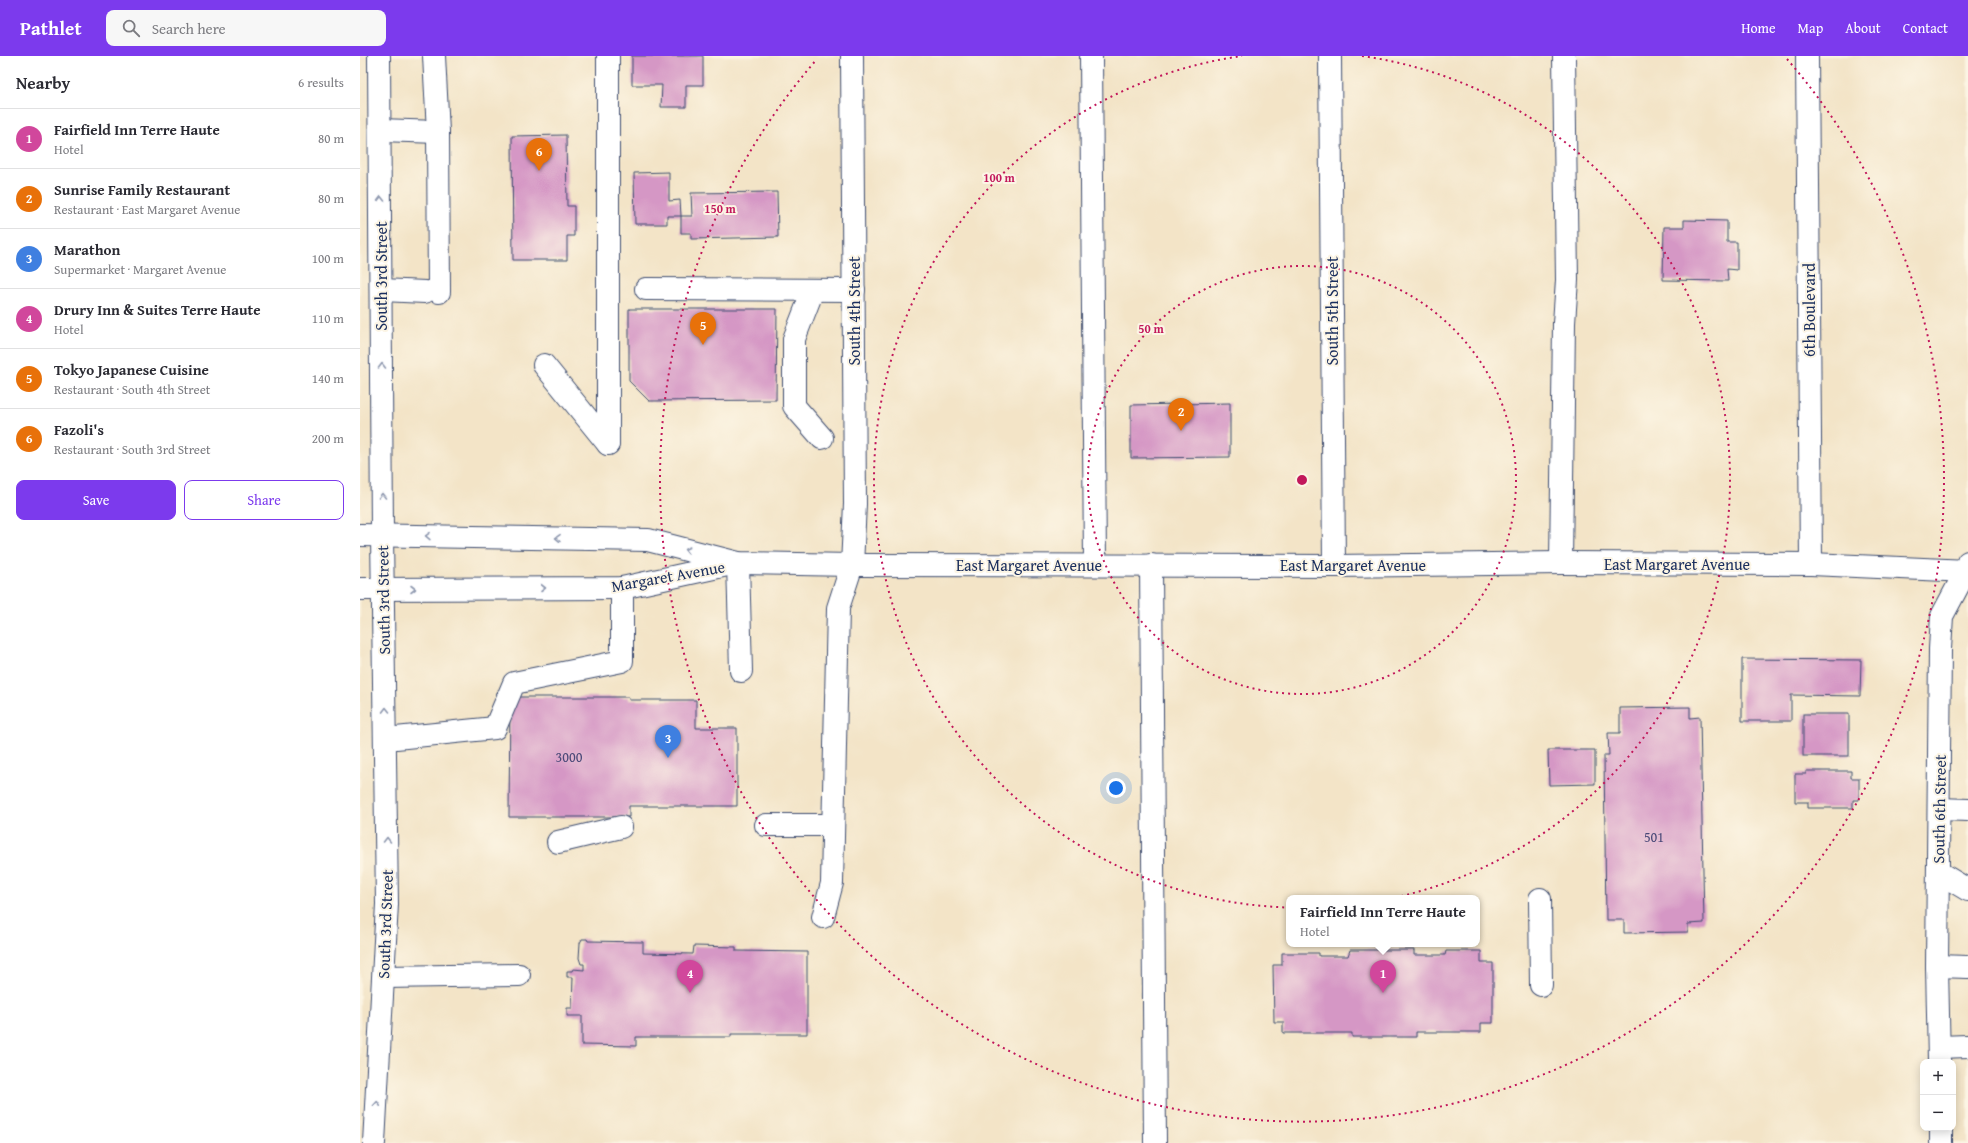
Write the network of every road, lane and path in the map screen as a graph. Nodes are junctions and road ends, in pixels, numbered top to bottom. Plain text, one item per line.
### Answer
1 (379, 56) edge
2 (434, 56) edge
3 (608, 56) edge
4 (852, 56) edge
5 (1091, 56) edge
6 (1330, 56) edge
7 (1564, 56) edge
8 (1807, 56) edge
9 (380, 130) junction
10 (438, 132) junction
11 (646, 289) dead end
12 (382, 290) junction
13 (813, 290) junction
14 (854, 290) junction
15 (544, 365) dead end
16 (822, 438) dead end
17 (360, 535) edge
18 (382, 535) junction
19 (738, 563) junction
20 (1561, 563) junction
21 (1811, 564) junction
22 (852, 565) junction
23 (1095, 565) junction
24 (1151, 565) junction
25 (1334, 566) junction
26 (1967, 568) edge
27 (622, 588) junction
28 (360, 589) edge
29 (383, 589) junction
30 (741, 671) dead end
31 (386, 739) junction
32 (1939, 809) junction
33 (1968, 810) edge
34 (766, 825) dead end
35 (832, 825) junction
36 (621, 827) dead end
37 (558, 842) dead end
38 (1938, 872) junction
39 (1968, 890) edge
40 (1540, 899) dead end
41 (823, 917) dead end
42 (1937, 966) junction
43 (1968, 967) edge
44 (519, 975) dead end
45 (384, 977) junction
46 (1541, 985) dead end
47 (1968, 1046) edge
48 (1939, 1054) edge
49 (1941, 1131) edge
50 (374, 1143) edge
51 (1155, 1143) edge
52 (1941, 1143) edge

1 - 9 main road, South 3rd Street
2 - 10 main road
3 - 15 main road
4 - 14 main road, South 4th Street
5 - 23 main road
6 - 25 main road, South 5th Street
7 - 20 main road
8 - 21 main road, 6th Boulevard
9 - 10 main road
12 -> 9 main road, South 3rd Street
10 - 12 main road
11 - 13 main road
18 -> 12 main road, South 3rd Street
13 - 14 main road
13 - 16 main road
14 - 22 main road, South 4th Street
17 - 18 main road, Margaret Avenue
19 -> 18 main road, Margaret Avenue
18 - 29 main road, South 3rd Street
19 - 22 main road, East Margaret Avenue
19 - 27 main road, Margaret Avenue
19 - 30 main road
20 - 21 main road, East Margaret Avenue
20 - 25 main road, East Margaret Avenue
21 - 26 main road, East Margaret Avenue
22 - 23 main road, East Margaret Avenue
22 - 35 main road, South 4th Street
23 - 24 main road, East Margaret Avenue
24 - 25 main road, East Margaret Avenue
24 - 51 main road
26 - 32 main road, South 6th Street
29 -> 27 main road, Margaret Avenue
27 - 31 main road
28 - 29 main road, Margaret Avenue
31 -> 29 main road, South 3rd Street
45 -> 31 main road, South 3rd Street
32 - 33 main road
32 - 38 main road, South 6th Street
34 - 35 main road
35 - 41 main road, South 4th Street
36 - 37 main road
38 - 39 main road
38 - 42 main road, South 6th Street
40 - 46 main road
42 - 43 main road
42 - 48 main road, South 6th Street
44 - 45 main road
50 -> 45 main road, South 3rd Street
47 - 48 main road
49 - 52 main road

